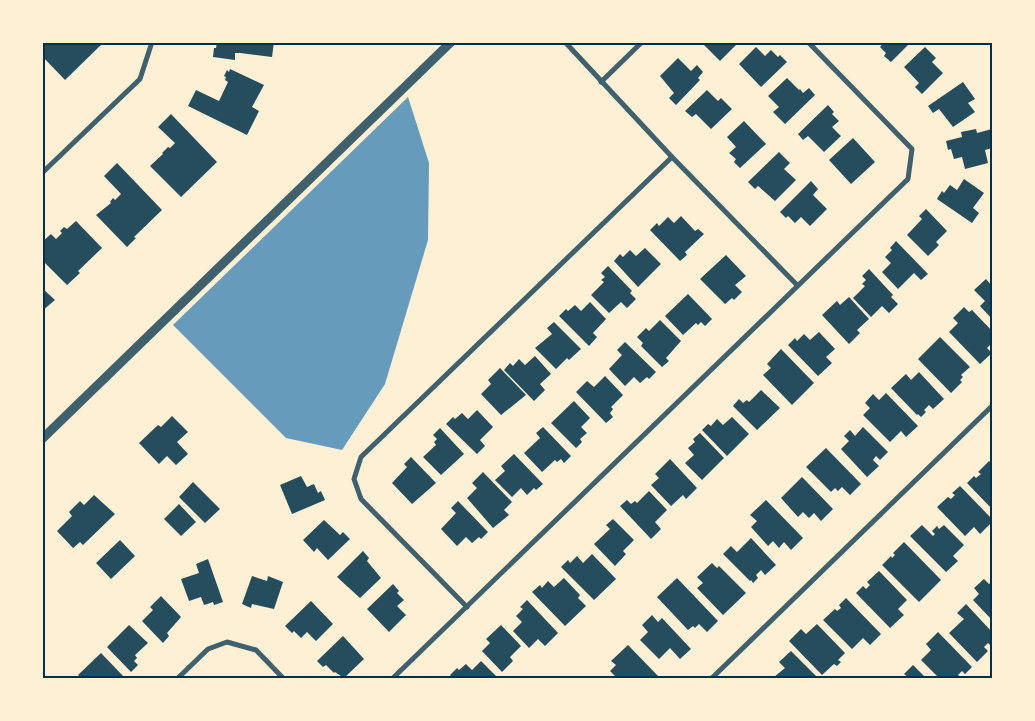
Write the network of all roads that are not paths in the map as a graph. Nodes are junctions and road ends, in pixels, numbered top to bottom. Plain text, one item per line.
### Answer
1 (152, 42) edge
2 (451, 42) edge
3 (565, 42) edge
4 (642, 42) edge
5 (808, 42) edge
6 (601, 82) junction
7 (672, 157) junction
8 (42, 173) edge
9 (797, 285) junction
10 (992, 406) edge
11 (42, 439) edge
12 (467, 607) junction
13 (178, 678) edge
14 (283, 678) edge
15 (394, 678) edge
16 (712, 678) edge

1 - 8 street
2 - 11 street
3 - 6 street
4 - 6 street
5 - 9 street
6 - 7 street
7 - 9 street
7 - 12 street
9 - 12 street
10 - 16 street
12 - 15 street
13 - 14 street

